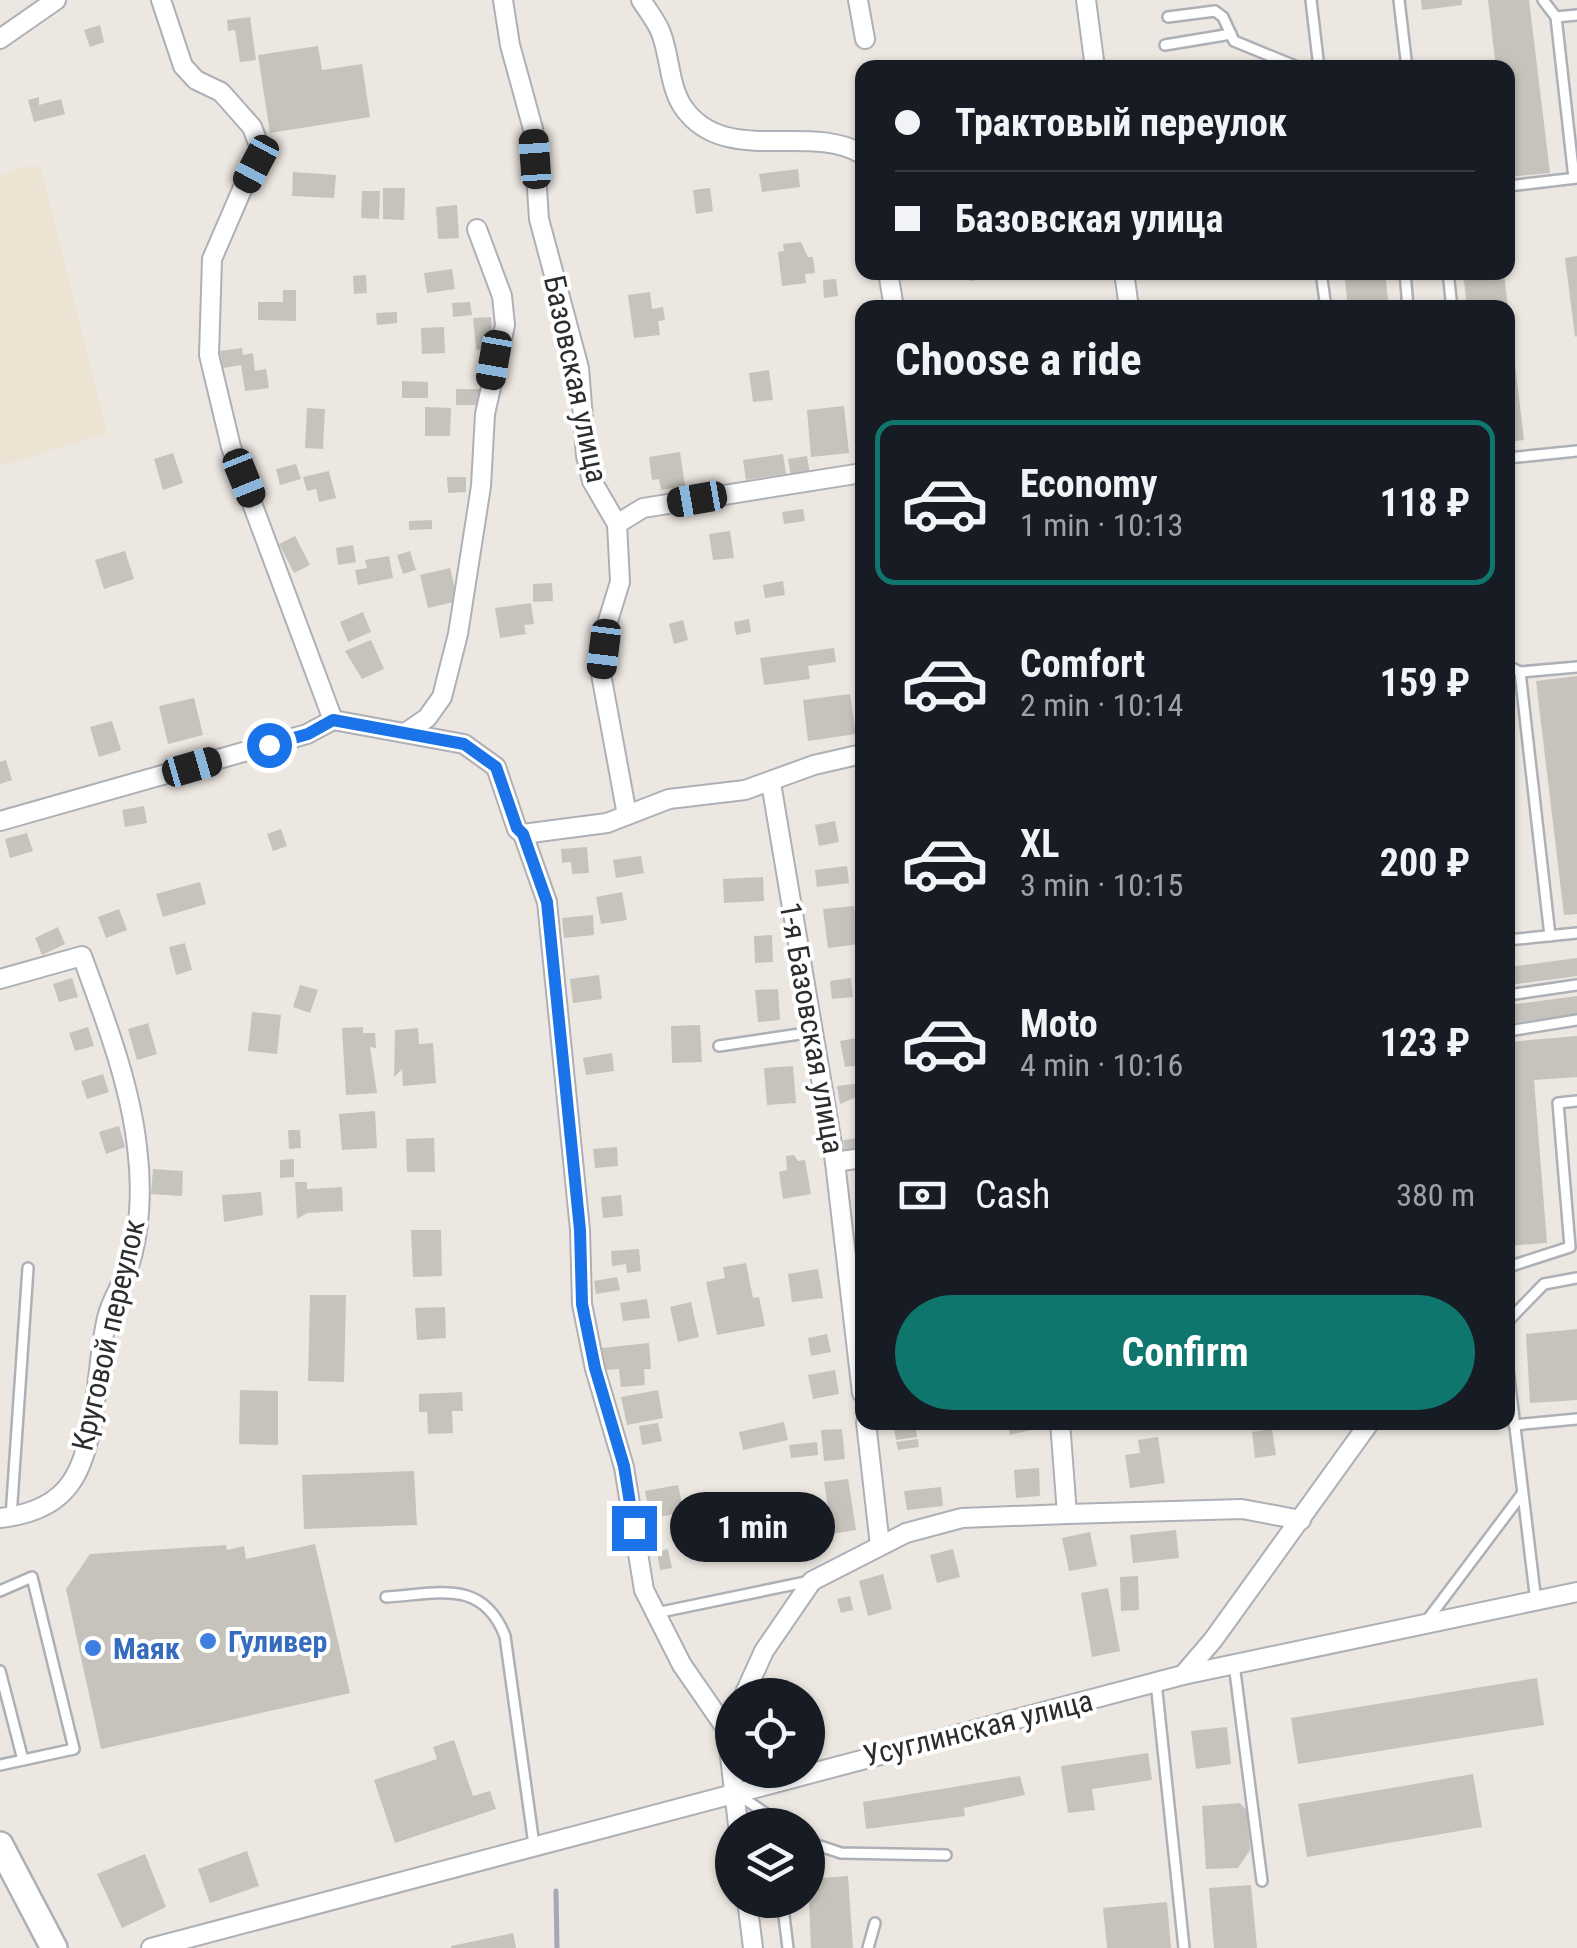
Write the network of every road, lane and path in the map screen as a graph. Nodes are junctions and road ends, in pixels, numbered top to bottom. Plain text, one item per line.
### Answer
1 (56, 0) edge
2 (161, 0) edge
3 (503, 0) edge
4 (641, 0) edge
5 (858, 0) edge
6 (1086, 0) edge
7 (1312, 0) edge
8 (1399, 0) edge
9 (1543, 0) edge
10 (1577, 15) edge
11 (1168, 17) dead end
12 (1556, 17) junction
13 (1231, 34) junction
14 (0, 39) edge
15 (865, 40) dead end
16 (1165, 46) dead end
17 (1095, 60) edge
18 (1281, 60) edge
19 (1318, 60) edge
20 (1406, 60) edge
21 (855, 149) edge
22 (1576, 178) edge
23 (1515, 185) edge
24 (476, 229) dead end
25 (1577, 450) edge
26 (1515, 457) edge
27 (855, 474) edge
28 (616, 524) junction
29 (1577, 668) edge
30 (1515, 670) edge
31 (1520, 672) junction
32 (333, 720) junction
33 (408, 730) junction
34 (855, 756) edge
35 (771, 783) junction
36 (627, 815) junction
37 (0, 821) edge
38 (520, 831) junction
39 (1577, 933) edge
40 (1550, 936) junction
41 (1515, 939) edge
42 (0, 980) edge
43 (1577, 985) edge
44 (1515, 993) edge
45 (1577, 1020) edge
46 (1515, 1029) edge
47 (813, 1032) junction
48 (719, 1046) dead end
49 (1577, 1101) edge
50 (855, 1159) edge
51 (836, 1162) junction
52 (1515, 1265) edge
53 (28, 1268) dead end
54 (1577, 1278) edge
55 (1515, 1315) edge
56 (855, 1330) edge
57 (1577, 1420) edge
58 (1515, 1425) edge
59 (867, 1430) edge
60 (1061, 1430) edge
61 (1364, 1430) edge
62 (1515, 1430) edge
63 (1522, 1494) junction
64 (1067, 1514) junction
65 (6, 1518) edge
66 (1302, 1520) junction
67 (880, 1546) junction
68 (812, 1581) junction
69 (0, 1590) edge
70 (1577, 1592) edge
71 (386, 1597) dead end
72 (1536, 1602) junction
73 (656, 1612) junction
74 (1424, 1625) junction
75 (1234, 1664) junction
76 (0, 1671) edge
77 (1183, 1675) junction
78 (752, 1678) edge
79 (1156, 1682) junction
80 (715, 1706) edge
81 (23, 1760) junction
82 (0, 1765) edge
83 (735, 1788) edge
84 (735, 1793) junction
85 (736, 1808) edge
86 (757, 1808) edge
87 (0, 1845) edge
88 (534, 1845) junction
89 (825, 1848) edge
90 (946, 1855) dead end
91 (1262, 1881) dead end
92 (749, 1918) edge
93 (784, 1918) edge
94 (875, 1923) dead end
95 (54, 1948) edge
96 (151, 1948) edge
97 (753, 1948) edge
98 (788, 1948) edge
99 (868, 1948) edge
100 (1184, 1948) edge

1 - 14 street
2 - 32 street
3 - 28 street, Базовская улица
4 - 21 street
5 - 15 street
6 - 17 street
7 - 19 lane
8 - 20 lane
9 - 12 lane
10 - 12 lane
11 - 13 lane
12 - 22 lane
13 - 16 lane
13 - 18 lane
22 - 23 lane
24 - 33 street
25 - 26 lane
27 - 28 street
28 - 36 street, Базовская улица
29 - 31 lane
30 - 31 lane
31 - 40 lane
32 - 33 street
32 - 37 street
33 - 38 street
34 - 35 street
35 - 36 street
35 - 47 street, 1-я Базовская улица
36 - 38 street
38 - 73 street
39 - 40 lane
40 - 41 lane
42 - 65 street, Круговой переулок
43 - 44 lane
45 - 46 lane
47 - 48 lane
47 - 51 street, 1-я Базовская улица
49 - 52 lane
50 - 51 street
51 - 56 street, 1-я Базовская улица
53 - 65 lane
54 - 55 lane
57 - 58 lane
59 - 67 street
60 - 64 street
61 - 66 street
62 - 63 lane
63 - 72 lane
63 - 74 lane
64 - 66 street
64 - 67 street
66 - 77 street
67 - 68 street
68 - 73 lane
68 - 78 street
69 - 81 lane
70 - 72 street, Усуглинская улица
71 - 88 lane
72 - 74 street, Усуглинская улица
73 - 80 street
74 - 75 street, Усуглинская улица
75 - 77 street, Усуглинская улица
75 - 91 lane
76 - 81 lane
77 - 79 street, Усуглинская улица
79 - 84 street, Усуглинская улица
79 - 100 lane
81 - 82 lane
83 - 84 street
84 - 85 street
84 - 86 lane
84 - 88 street, Усуглинская улица
87 - 95 main road
88 - 96 street, Усуглинская улица
89 - 90 lane
92 - 97 street
93 - 98 lane
94 - 99 lane

